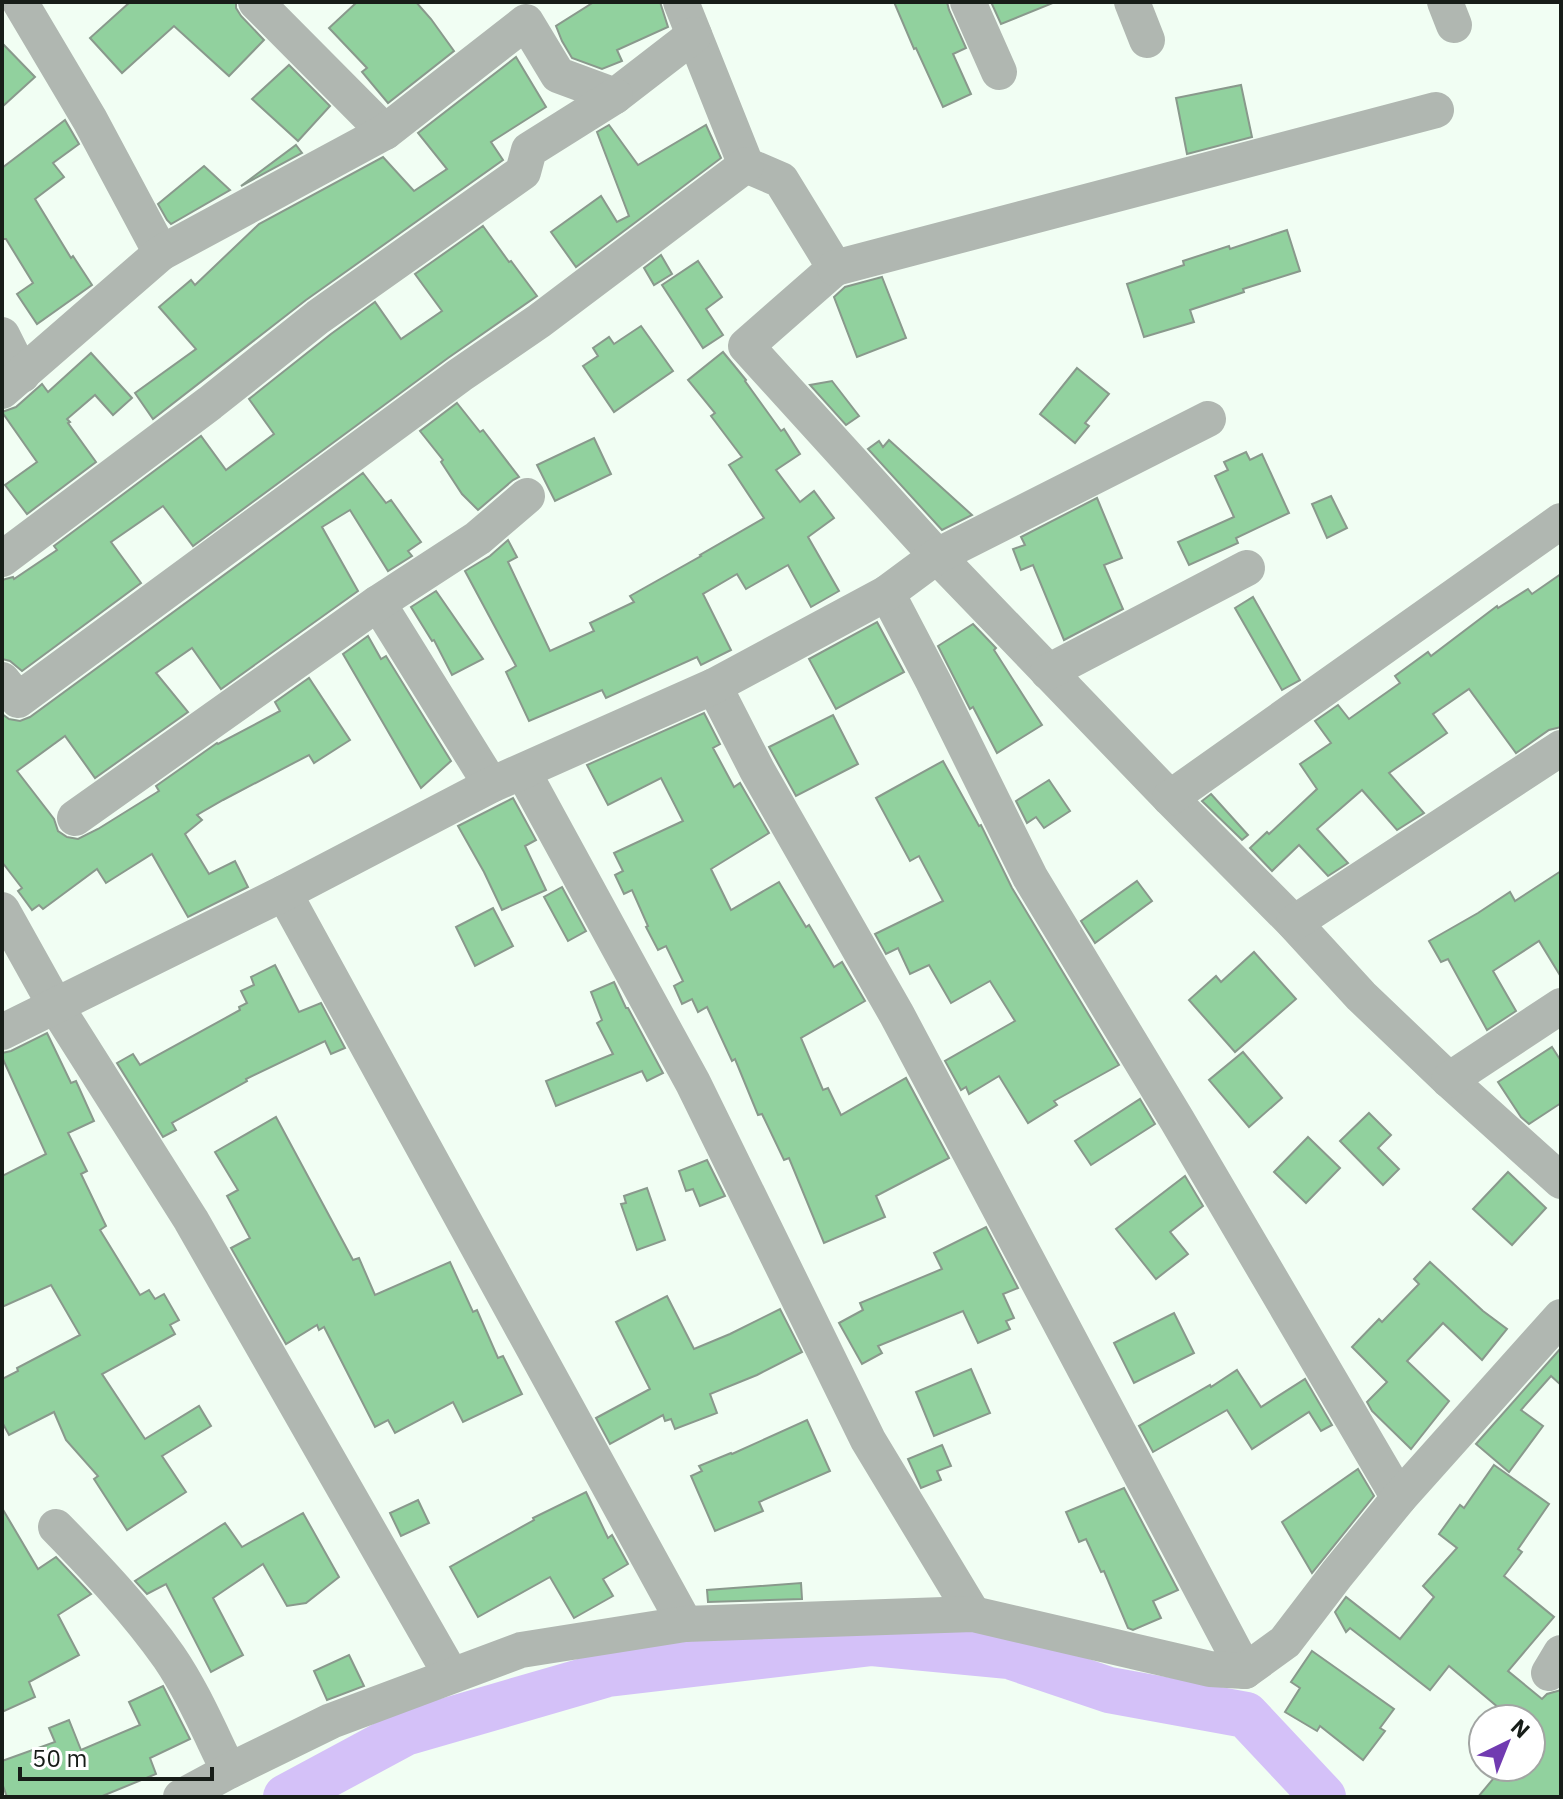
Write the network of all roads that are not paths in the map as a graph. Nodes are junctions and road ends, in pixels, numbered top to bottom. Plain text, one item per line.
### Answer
1 (20, 2) edge
2 (256, 2) edge
3 (968, 2) edge
4 (1132, 2) edge
5 (688, 18) edge
6 (1147, 40) dead end
7 (999, 72) dead end
8 (615, 96) junction
9 (1436, 110) dead end
10 (385, 132) junction
11 (746, 165) junction
12 (161, 253) junction
13 (835, 268) junction
14 (2, 335) edge
15 (12, 383) edge
16 (1208, 419) dead end
17 (527, 496) dead end
18 (1561, 521) edge
19 (937, 556) junction
20 (2, 559) edge
21 (1247, 568) dead end
22 (887, 593) junction
23 (378, 603) junction
24 (1048, 672) junction
25 (2, 680) edge
26 (714, 686) junction
27 (1561, 748) edge
28 (507, 778) junction
29 (1170, 798) junction
30 (75, 818) dead end
31 (284, 893) junction
32 (2, 910) edge
33 (1294, 923) junction
34 (55, 1005) junction
35 (1561, 1006) edge
36 (2, 1032) edge
37 (1449, 1080) junction
38 (1561, 1181) edge
39 (1561, 1317) edge
40 (1399, 1498) junction
41 (56, 1527) dead end
42 (973, 1614) junction
43 (685, 1624) junction
44 (1245, 1671) junction
45 (451, 1675) junction
46 (229, 1771) junction
47 (181, 1797) edge

1 - 12 street
2 - 10 street
3 - 7 street
4 - 6 street
5 - 8 street
5 - 11 street
8 - 10 street
8 - 20 street
9 - 13 street
10 - 12 street
11 - 13 street
11 - 25 street
12 - 15 street
13 - 19 street
14 - 15 street
16 - 19 street
17 - 23 street
18 - 29 street
19 - 22 street
19 - 24 street
21 - 24 street
22 - 26 street
22 - 40 street
23 - 28 street
23 - 30 street
24 - 29 street
26 - 28 street
26 - 44 street
27 - 33 street
28 - 31 street
28 - 42 street
29 - 33 street
31 - 34 street
31 - 43 street
32 - 34 street
33 - 37 street
34 - 36 street
34 - 45 street
35 - 37 street
37 - 38 street
39 - 40 street
40 - 44 street
41 - 46 street
42 - 43 street
42 - 44 street
43 - 45 street
45 - 46 street
46 - 47 street

